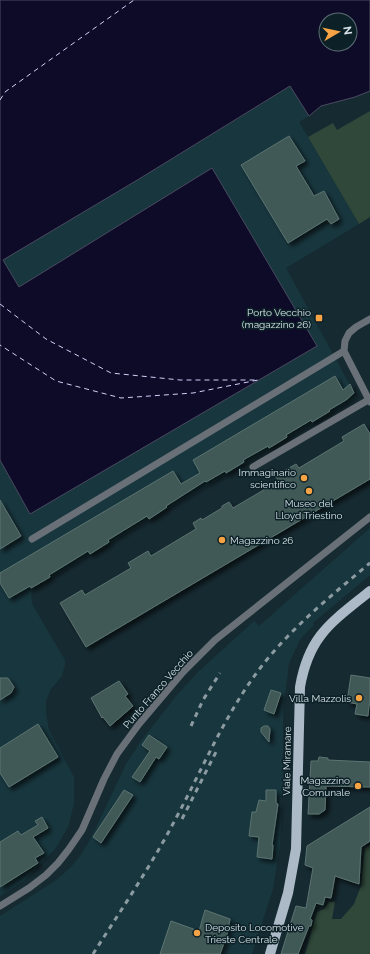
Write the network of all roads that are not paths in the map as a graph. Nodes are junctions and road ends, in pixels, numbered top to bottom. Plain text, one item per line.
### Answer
1 (370, 319) edge
2 (344, 351) junction
3 (370, 400) edge
4 (254, 467) dead end
5 (370, 517) edge
6 (32, 539) dead end
7 (370, 591) edge
8 (0, 906) edge
9 (270, 954) edge

1 - 2 street
2 - 3 street
2 - 6 street
3 - 4 street
5 - 8 street, Punto Franco Vecchio
7 - 9 main road, Viale Miramare

